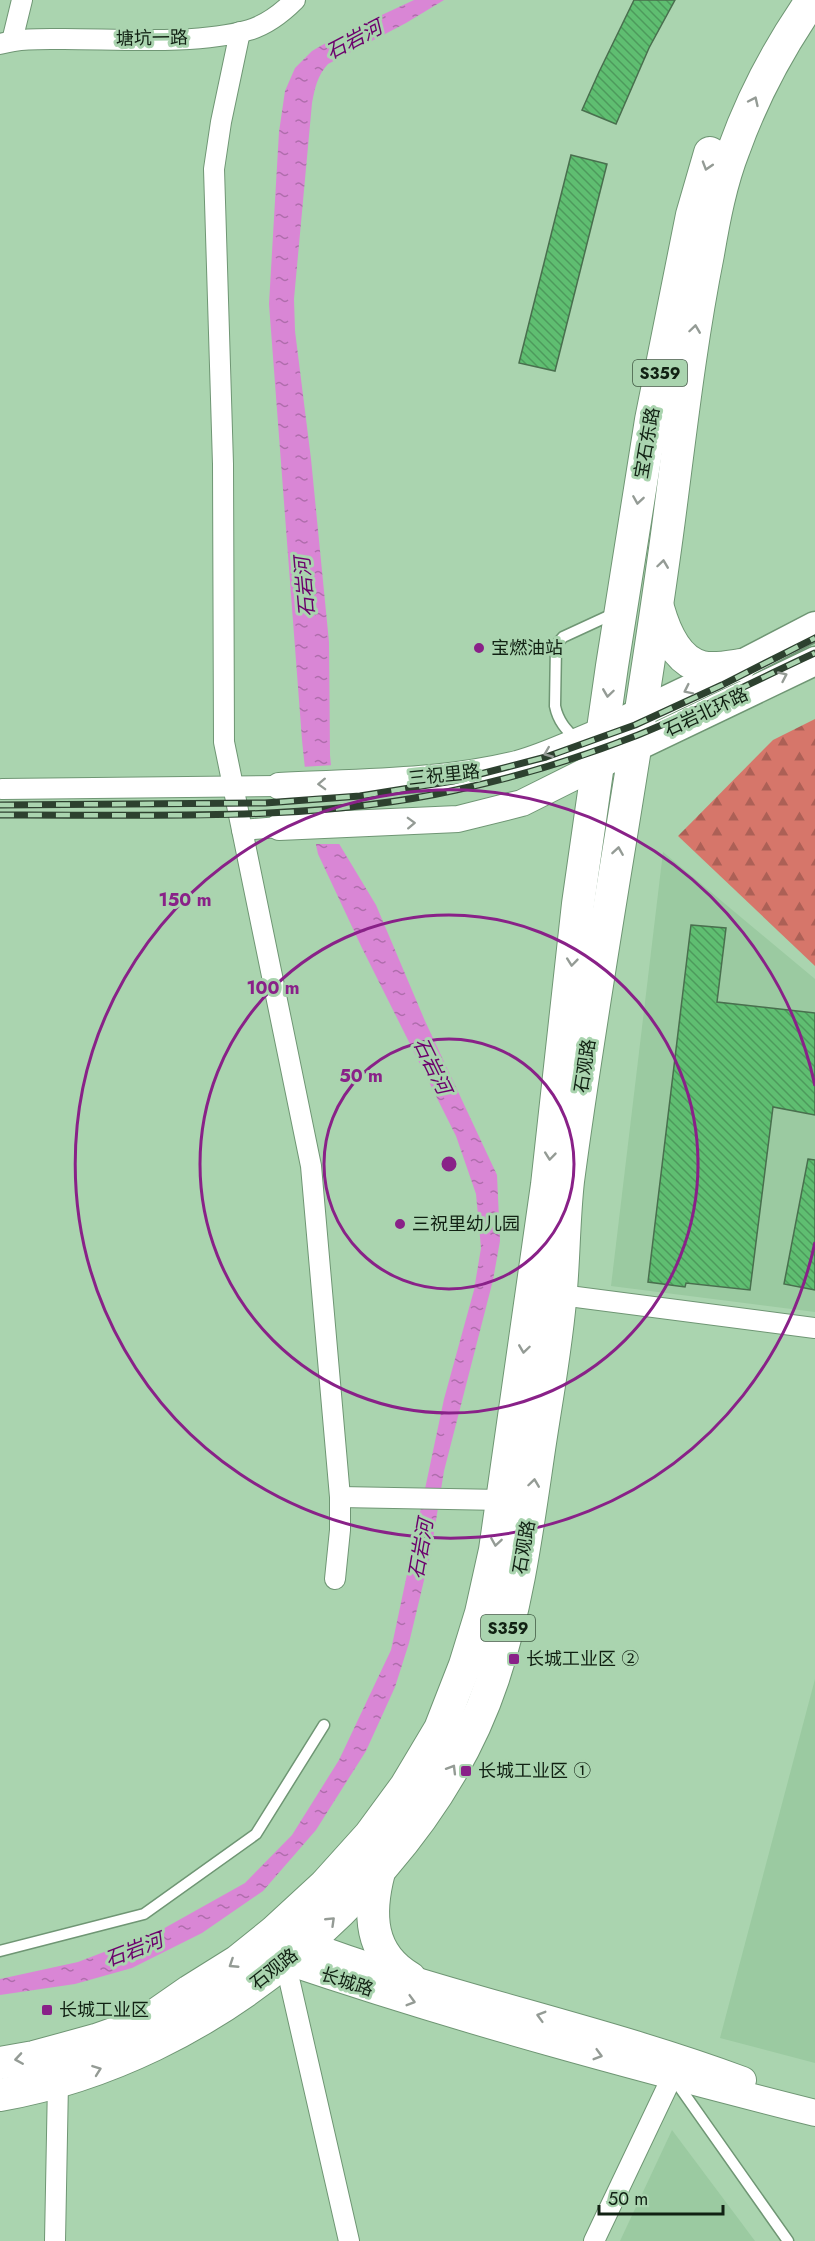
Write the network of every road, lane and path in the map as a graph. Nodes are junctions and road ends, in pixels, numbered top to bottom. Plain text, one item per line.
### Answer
1 (22, 0) edge
2 (295, 0) edge
3 (787, 0) edge
4 (812, 0) edge
5 (240, 32) junction
6 (6, 42) edge
7 (658, 608) junction
8 (620, 611) junction
9 (815, 626) edge
10 (815, 661) edge
11 (740, 665) junction
12 (639, 714) junction
13 (634, 746) junction
14 (591, 748) junction
15 (285, 785) joint
16 (232, 786) junction
17 (2, 789) dead end
18 (288, 827) joint
19 (242, 830) junction
20 (561, 1295) junction
21 (815, 1328) edge
22 (340, 1497) junction
23 (502, 1500) junction
24 (335, 1579) dead end
25 (324, 1725) dead end
26 (379, 1872) junction
27 (274, 1932) junction
28 (0, 1951) edge
29 (295, 1953) junction
30 (410, 1978) junction
31 (0, 2063) edge
32 (675, 2066) junction
33 (58, 2082) junction
34 (0, 2095) edge
35 (815, 2107) edge
36 (815, 2112) edge
37 (55, 2241) edge
38 (349, 2241) edge
39 (594, 2241) edge
40 (788, 2241) edge

1 - 6 street
2 - 5 street, 塘坑一路
3 -> 8 main road, 宝石东路 / S359
7 -> 4 main road, 宝石东路 / S359
5 - 6 street, 塘坑一路
5 - 16 street
7 - 11 main road
7 - 12 main road, 宝石东路 / S359
8 -> 14 main road, 宝石东路 / S359
8 - 14 lane
9 - 11 main road, 石岩北环路
13 -> 10 main road, 石岩北环路
11 -> 12 main road, 石岩北环路
12 - 13 main road, 宝石东路 / S359
12 - 14 main road, 石岩北环路
13 - 14 main road, 石岩北环路
20 -> 13 main road, 石观路 / S359
14 -> 15 street, 三祝里路
18 -> 14 street
14 -> 23 main road, 石观路 / S359
15 - 16 street
16 - 17 street
16 - 19 street
18 - 19 street
19 - 22 street
20 - 21 street
26 -> 20 main road, 石观路 / S359
22 - 23 street
22 - 24 street
23 -> 27 main road, 石观路
25 - 28 lane
29 -> 26 main road, 石观路 / S359
26 - 30 main road
27 - 29 street
27 -> 31 main road, 石观路
29 - 30 street, 长城路
29 -> 32 street, 长城路
33 -> 29 main road, 石观路 / S359
29 - 38 street
32 -> 30 street, 长城路
32 - 35 street, 长城路
32 - 36 street, 长城路
32 - 39 street
32 - 40 lane
33 - 34 main road, 石观路 / S359
33 - 37 street

